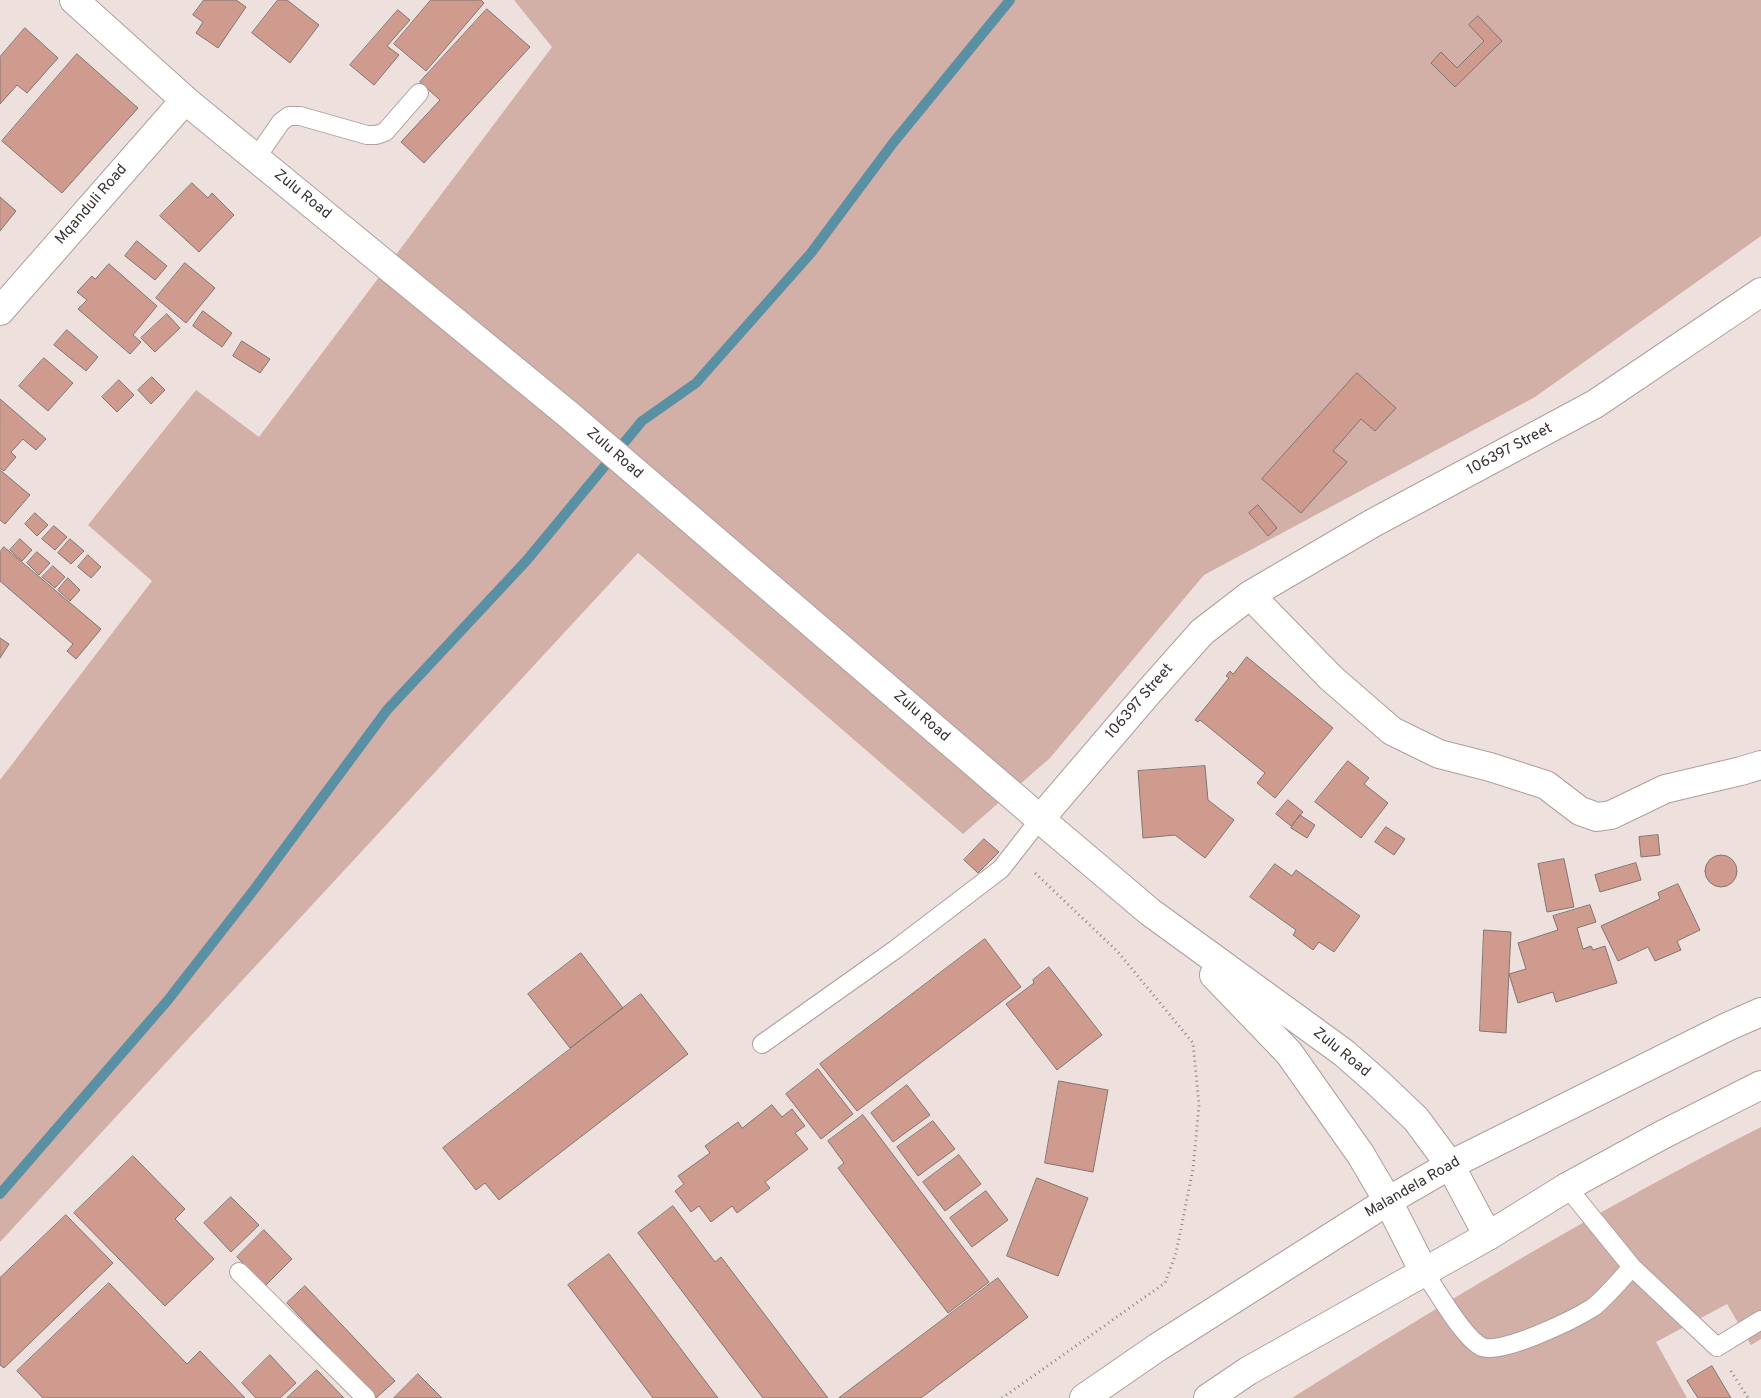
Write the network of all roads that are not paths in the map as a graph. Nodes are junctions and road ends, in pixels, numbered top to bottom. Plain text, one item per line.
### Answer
1 (74, 0) edge
2 (419, 93) dead end
3 (185, 100) junction
4 (256, 158) junction
5 (1761, 292) edge
6 (0, 312) edge
7 (1250, 594) junction
8 (1761, 764) edge
9 (1040, 819) junction
10 (1150, 912) junction
11 (1761, 1012) edge
12 (762, 1044) dead end
13 (1761, 1085) edge
14 (1450, 1165) junction
15 (1568, 1187) junction
16 (1388, 1201) junction
17 (1488, 1236) junction
18 (1632, 1267) junction
19 (239, 1272) dead end
20 (1424, 1272) junction
21 (1761, 1320) edge
22 (366, 1398) edge
23 (1084, 1398) edge
24 (1208, 1398) edge

1 - 3 street, Zulu Road
2 - 4 lane
3 - 4 street, Zulu Road
3 - 6 street, Mqanduli Road
4 - 9 street, Zulu Road
5 - 7 street, 106397 Street
7 - 8 street
7 - 9 street, 106397 Street
9 - 10 street, Zulu Road
9 - 12 lane
10 - 14 street, Zulu Road
10 - 16 street, Zulu Road
11 - 14 street, Malandela Road
13 - 15 street
14 - 16 street, Malandela Road
14 - 17 street, Zulu Road
15 - 17 street
15 - 18 lane
16 - 20 street, Zulu Road
16 - 23 street, Malandela Road
17 - 20 street
18 - 20 lane
18 - 21 lane
19 - 22 lane
20 - 24 street

